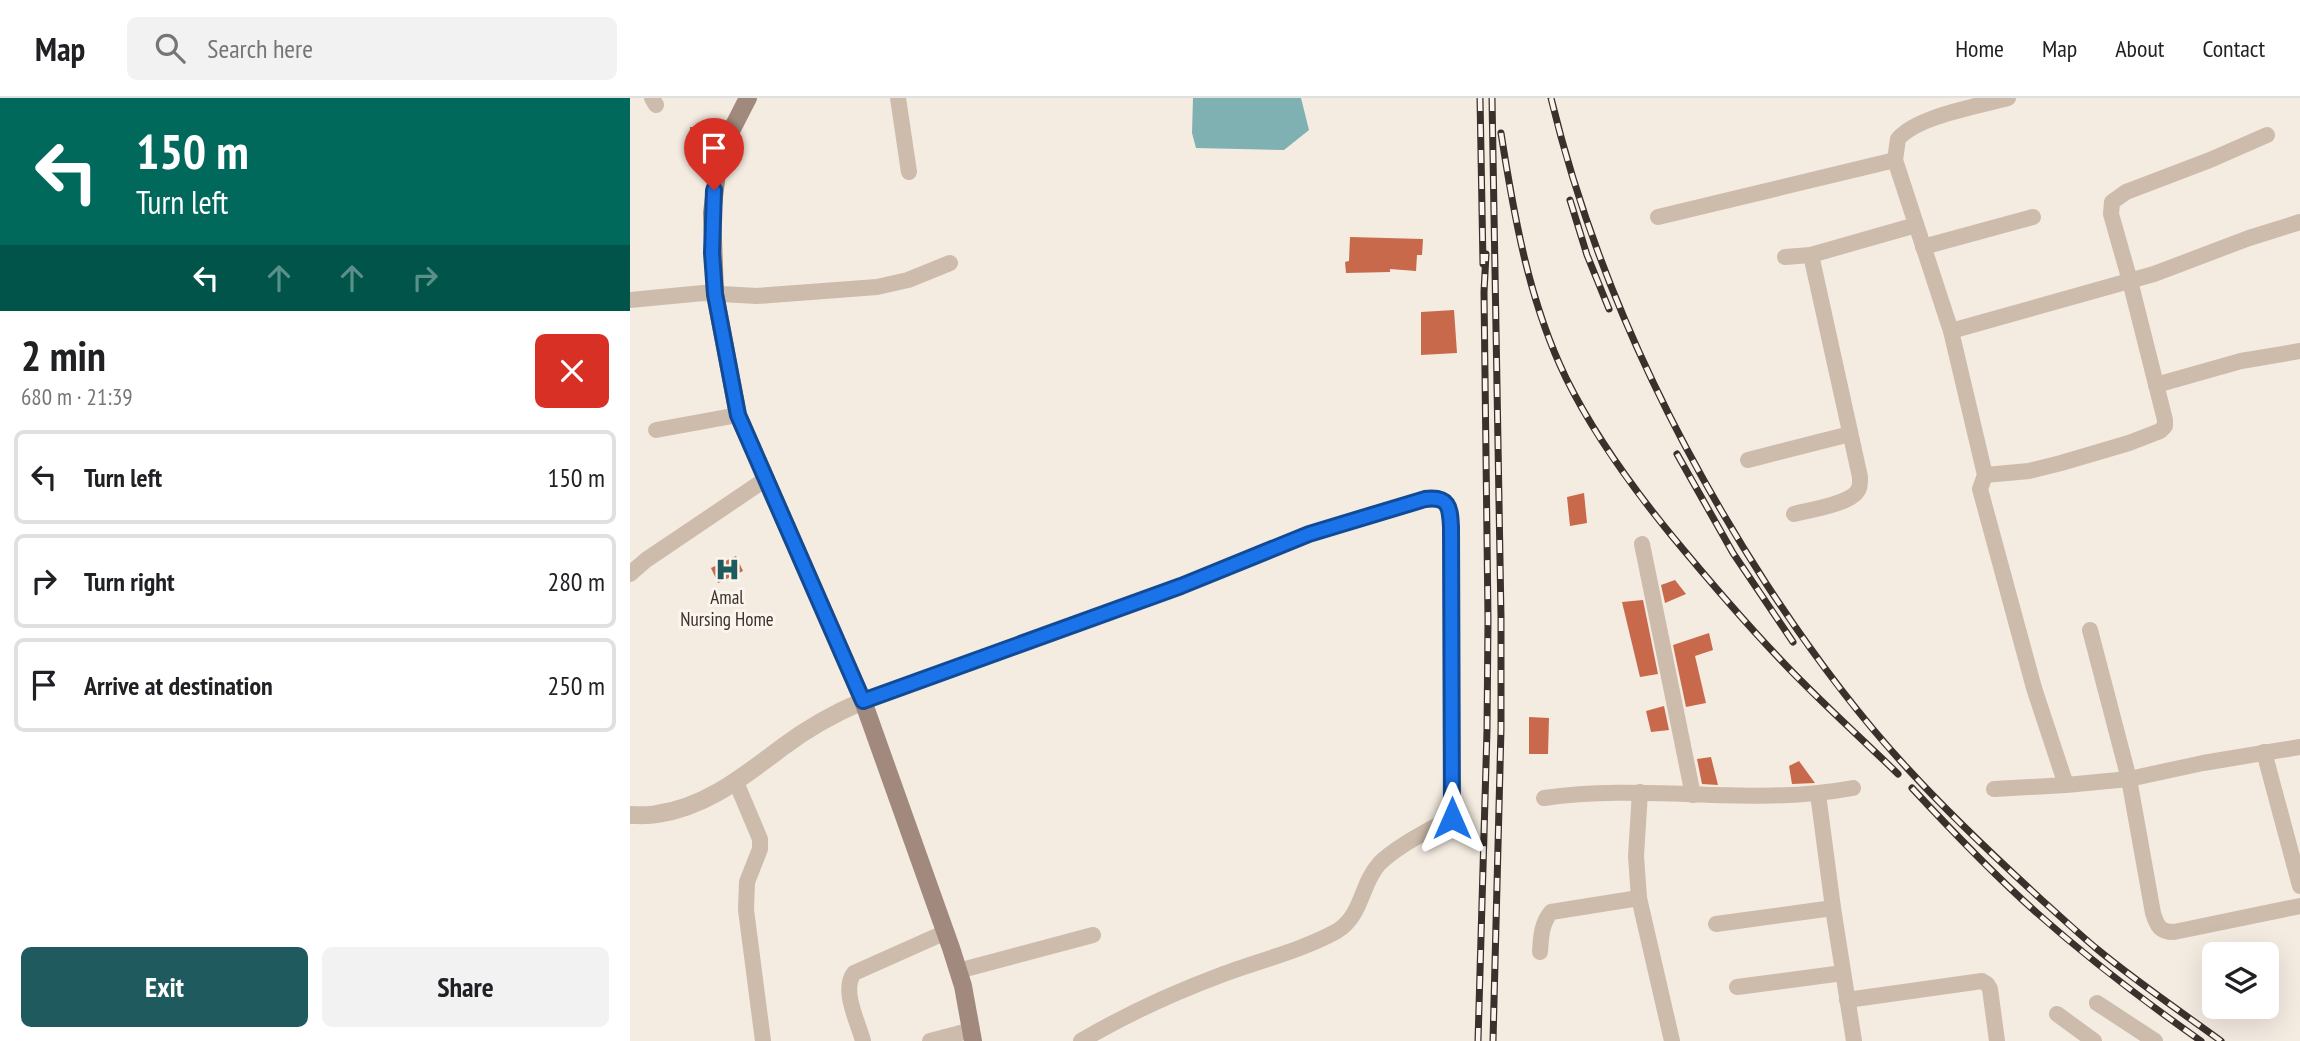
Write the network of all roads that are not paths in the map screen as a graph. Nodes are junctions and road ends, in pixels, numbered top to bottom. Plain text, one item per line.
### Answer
1 (748, 98) edge
2 (898, 98) edge
3 (2008, 98) edge
4 (2267, 135) dead end
5 (1895, 160) junction
6 (909, 172) dead end
7 (1658, 217) dead end
8 (2033, 217) dead end
9 (2300, 222) edge
10 (1916, 225) junction
11 (1923, 247) junction
12 (1811, 255) junction
13 (1785, 257) dead end
14 (950, 263) dead end
15 (2130, 281) junction
16 (715, 294) junction
17 (630, 300) edge
18 (1951, 331) junction
19 (2300, 351) edge
20 (2156, 385) junction
21 (738, 415) junction
22 (656, 430) dead end
23 (1850, 434) junction
24 (1748, 460) dead end
25 (1985, 475) junction
26 (766, 479) junction
27 (1794, 514) dead end
28 (1643, 544) dead end
29 (632, 569) edge
30 (2091, 630) dead end
31 (863, 701) junction
32 (2300, 747) edge
33 (2264, 752) junction
34 (2129, 779) junction
35 (736, 782) junction
36 (2066, 785) junction
37 (1853, 788) dead end
38 (1994, 789) dead end
39 (1640, 792) junction
40 (1818, 794) junction
41 (1693, 795) junction
42 (1544, 798) dead end
43 (630, 815) edge
44 (2300, 886) edge
45 (1639, 898) junction
46 (2300, 906) edge
47 (1833, 908) junction
48 (1716, 924) dead end
49 (946, 932) junction
50 (1093, 936) dead end
51 (1541, 952) dead end
52 (958, 971) junction
53 (1843, 973) junction
54 (1737, 987) dead end
55 (1847, 1000) junction
56 (2096, 1003) dead end
57 (2057, 1014) dead end
58 (973, 1035) edge
59 (764, 1041) edge
60 (863, 1041) edge
61 (930, 1041) edge
62 (1081, 1041) edge
63 (1672, 1041) edge
64 (1854, 1041) edge
65 (1997, 1041) edge
66 (2094, 1041) edge
67 (2155, 1041) edge

1 - 16 main road
2 - 6 street
3 - 5 street
4 - 15 street
5 - 7 street
5 - 10 street
8 - 11 street
9 - 15 street
10 - 11 street
10 - 12 street
11 - 18 street
12 - 13 street
12 - 23 street
14 - 16 street
15 - 18 street
15 - 20 street
16 - 17 street
16 - 21 main road
18 - 25 street
19 - 20 street
20 - 25 street
21 - 22 street
21 - 26 main road
23 - 24 street
23 - 27 street
25 - 36 street
26 - 29 street
26 - 31 main road
28 - 41 street
30 - 34 street
31 - 35 street
31 - 49 main road
31 - 62 street
32 - 33 street
33 - 34 street
33 - 44 street
34 - 36 street
34 - 46 street
35 - 43 street
35 - 59 street
36 - 38 street
37 - 40 street
39 - 41 street
39 - 42 street
39 - 45 street
40 - 41 street
40 - 47 street
45 - 51 street
45 - 63 street
47 - 48 street
47 - 53 street
49 - 52 main road
49 - 60 street
50 - 52 street
52 - 58 main road
53 - 54 street
53 - 55 street
55 - 64 street
55 - 65 street
56 - 67 street
57 - 66 street
58 - 61 street

